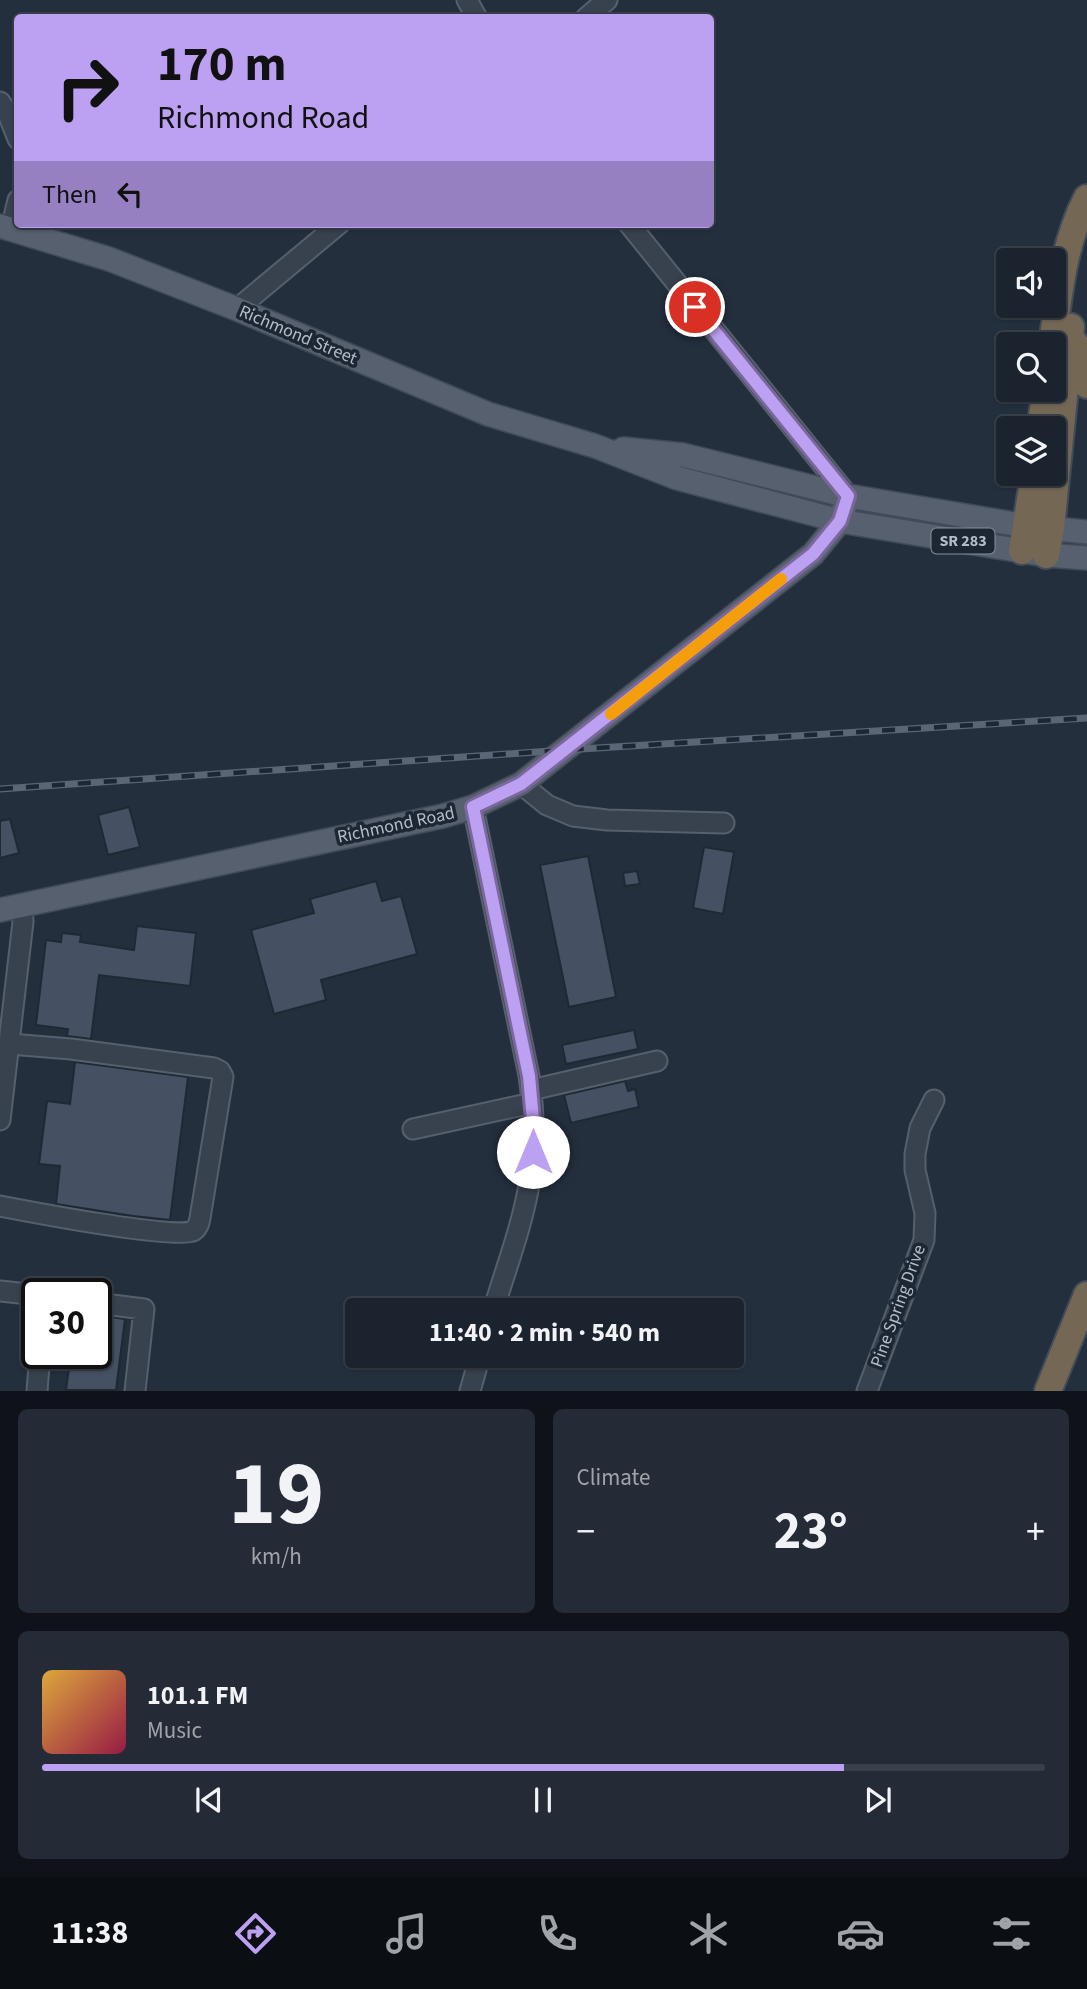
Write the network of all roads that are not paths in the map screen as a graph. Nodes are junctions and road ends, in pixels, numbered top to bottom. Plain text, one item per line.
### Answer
1 (607, 0) edge
2 (591, 14) edge
3 (0, 102) edge
4 (14, 129) edge
5 (1087, 198) edge
6 (14, 208) edge
7 (5, 227) edge
8 (334, 228) edge
9 (632, 228) edge
10 (1087, 240) edge
11 (237, 309) junction
12 (1061, 332) edge
13 (1062, 332) edge
14 (1066, 345) edge
15 (1087, 385) edge
16 (1053, 402) edge
17 (595, 446) junction
18 (1034, 486) edge
19 (848, 496) junction
20 (840, 521) junction
21 (1087, 532) edge
22 (1036, 540) junction
23 (1087, 558) edge
24 (521, 784) junction
25 (473, 807) junction
26 (724, 823) dead end
27 (11, 907) edge
28 (10, 1044) junction
29 (657, 1061) dead end
30 (532, 1096) junction
31 (934, 1100) dead end
32 (0, 1120) edge
33 (413, 1129) dead end
34 (0, 1206) edge
35 (0, 1290) edge
36 (21, 1293) edge
37 (1087, 1295) edge
38 (497, 1298) edge
39 (112, 1305) edge
40 (477, 1368) edge
41 (39, 1369) edge
42 (37, 1391) edge
43 (135, 1391) edge
44 (470, 1391) edge
45 (867, 1391) edge
46 (1048, 1391) edge

1 - 2 street
3 - 4 street
5 - 12 highway
6 - 7 street
7 - 11 main road, Richmond Street
8 - 11 street
9 - 19 street
10 - 13 highway
11 - 17 main road, Richmond Street
14 - 15 highway
16 - 22 highway
17 - 19 main road, Richmond Street
17 - 20 main road, Richmond Street
18 - 22 highway
19 - 20 main road, Richmond Road
19 - 22 main road, Richmond Street / SR 283
20 - 22 main road, Richmond Street / SR 283
20 - 24 main road, Richmond Road
21 - 22 main road, Richmond Street / SR 283
22 - 23 main road, Richmond Street / SR 283
24 - 25 main road, Richmond Road
24 - 26 street
25 - 27 main road, Richmond Road
25 - 30 street
27 - 28 street
28 - 32 street
28 - 34 street
29 - 30 street
30 - 33 street
30 - 38 street
31 - 45 street, Pine Spring Drive
35 - 36 street
37 - 46 highway
39 - 43 street
40 - 44 street
41 - 42 street

